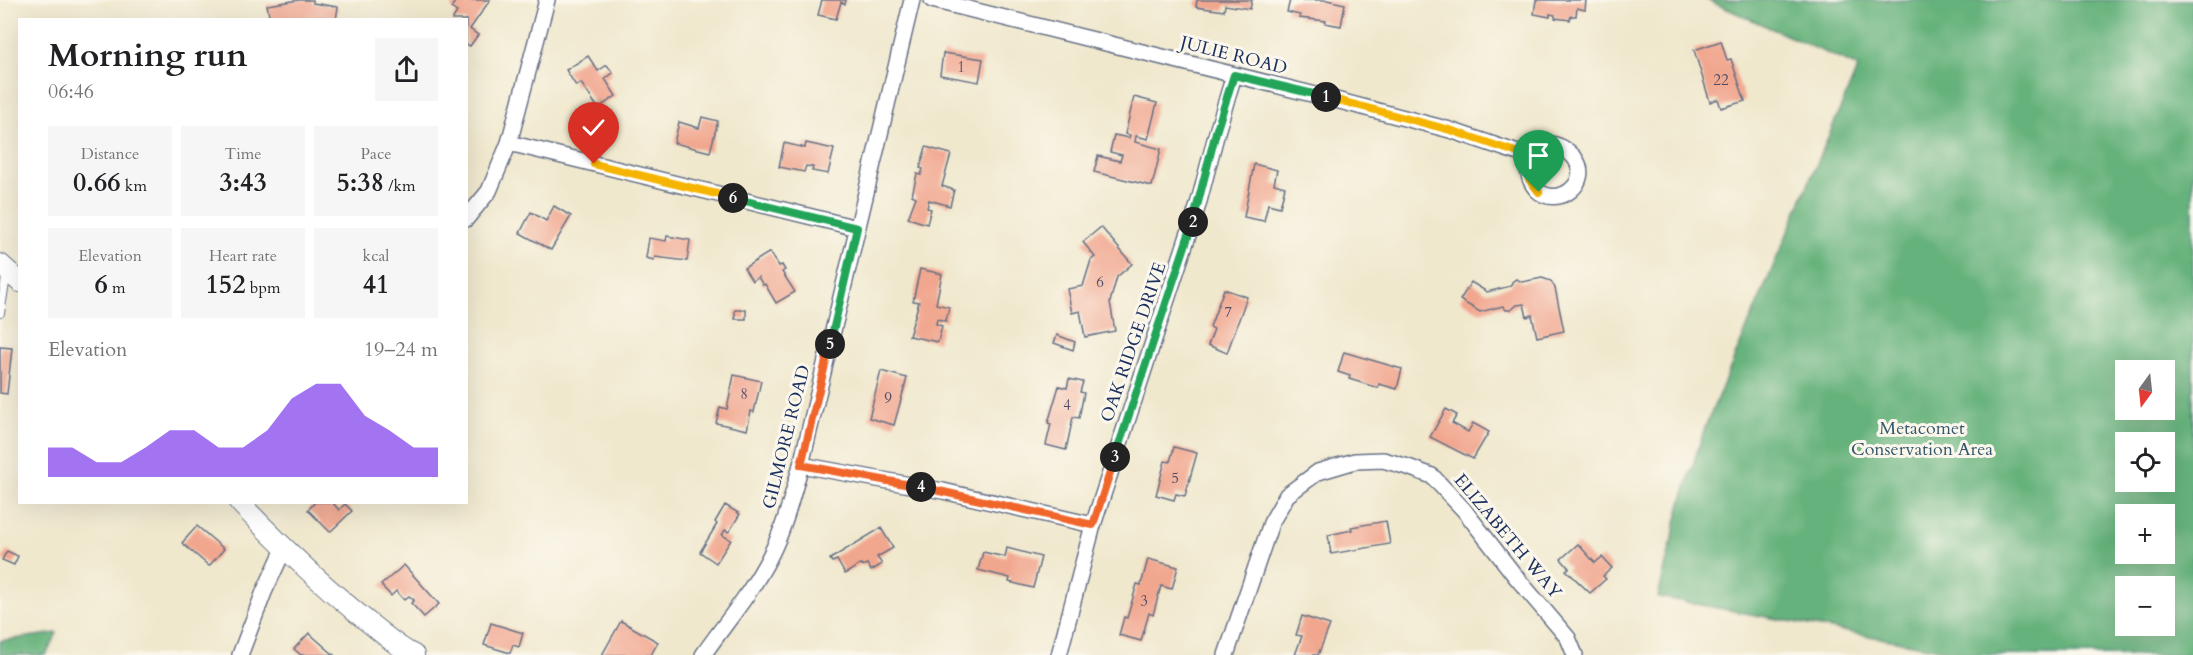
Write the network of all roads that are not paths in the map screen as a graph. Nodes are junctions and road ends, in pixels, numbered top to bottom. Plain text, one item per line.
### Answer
1 (547, 0) edge
2 (912, 0) edge
3 (932, 0) edge
4 (1234, 75) junction
5 (509, 143) junction
6 (1524, 155) dead end
7 (468, 217) edge
8 (857, 228) junction
9 (9, 272) edge
10 (0, 313) edge
11 (801, 465) junction
12 (241, 504) edge
13 (1093, 525) junction
14 (284, 549) junction
15 (240, 655) edge
16 (414, 655) edge
17 (703, 655) edge
18 (1059, 655) edge
19 (1226, 655) edge
20 (1575, 655) edge

1 - 5 street
2 - 8 street, GILMORE ROAD
3 - 4 street, JULIE ROAD
4 - 6 street, JULIE ROAD
4 - 13 street, OAK RIDGE DRIVE
5 - 7 street
5 - 8 street
8 - 11 street, GILMORE ROAD
9 - 10 lane
11 - 13 street
11 - 17 street, GILMORE ROAD
12 - 14 street
13 - 18 street, OAK RIDGE DRIVE
14 - 15 street
14 - 16 street
19 - 20 street, ELIZABETH WAY

